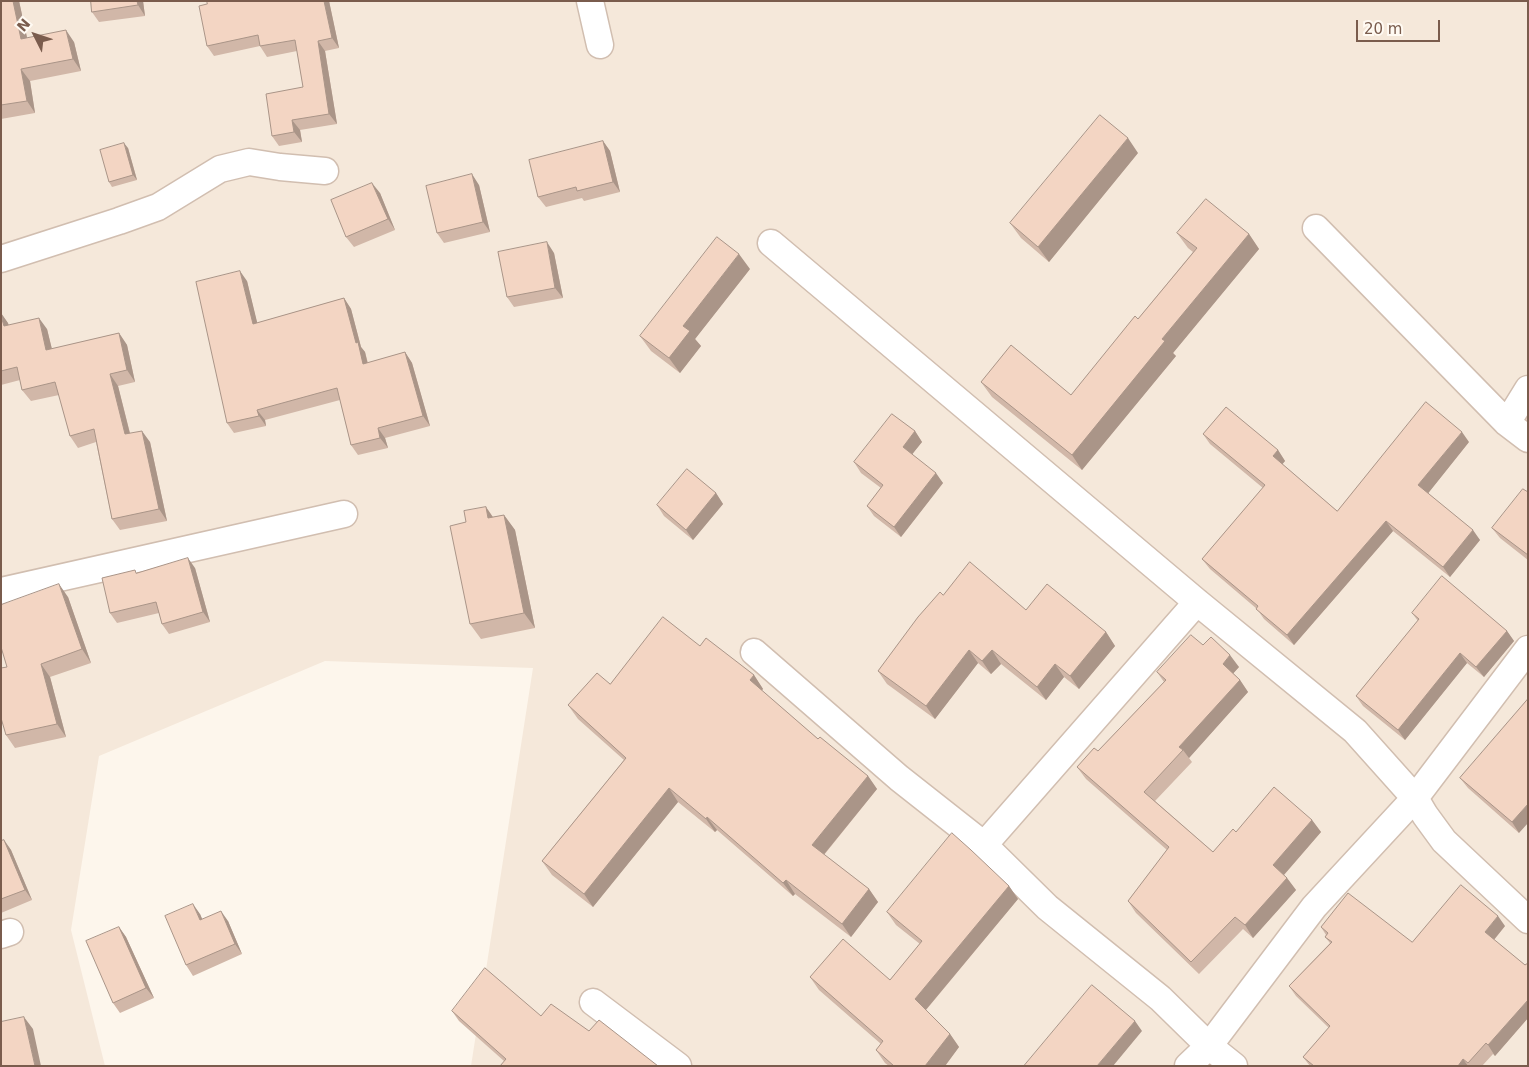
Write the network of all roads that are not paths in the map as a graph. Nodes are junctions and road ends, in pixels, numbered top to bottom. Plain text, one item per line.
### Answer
1 (590, 1) edge
2 (600, 45) dead end
3 (325, 170) dead end
4 (1316, 228) dead end
5 (771, 243) dead end
6 (1, 259) edge
7 (1528, 389) edge
8 (1507, 423) junction
9 (1528, 439) edge
10 (344, 514) dead end
11 (1, 591) edge
12 (1197, 602) junction
13 (1528, 649) edge
14 (754, 652) dead end
15 (1415, 798) junction
16 (984, 845) junction
17 (1528, 920) edge
18 (593, 1002) dead end
19 (1209, 1046) junction
20 (678, 1066) edge
21 (1188, 1066) edge
22 (1234, 1066) edge

1 - 2 street
3 - 6 street
4 - 8 street
5 - 12 street
7 - 8 street
8 - 9 street
10 - 11 street
12 - 15 street
12 - 16 street
13 - 15 street
14 - 16 street
15 - 17 street
15 - 19 street
16 - 19 street
18 - 20 street
19 - 21 street
19 - 22 street

